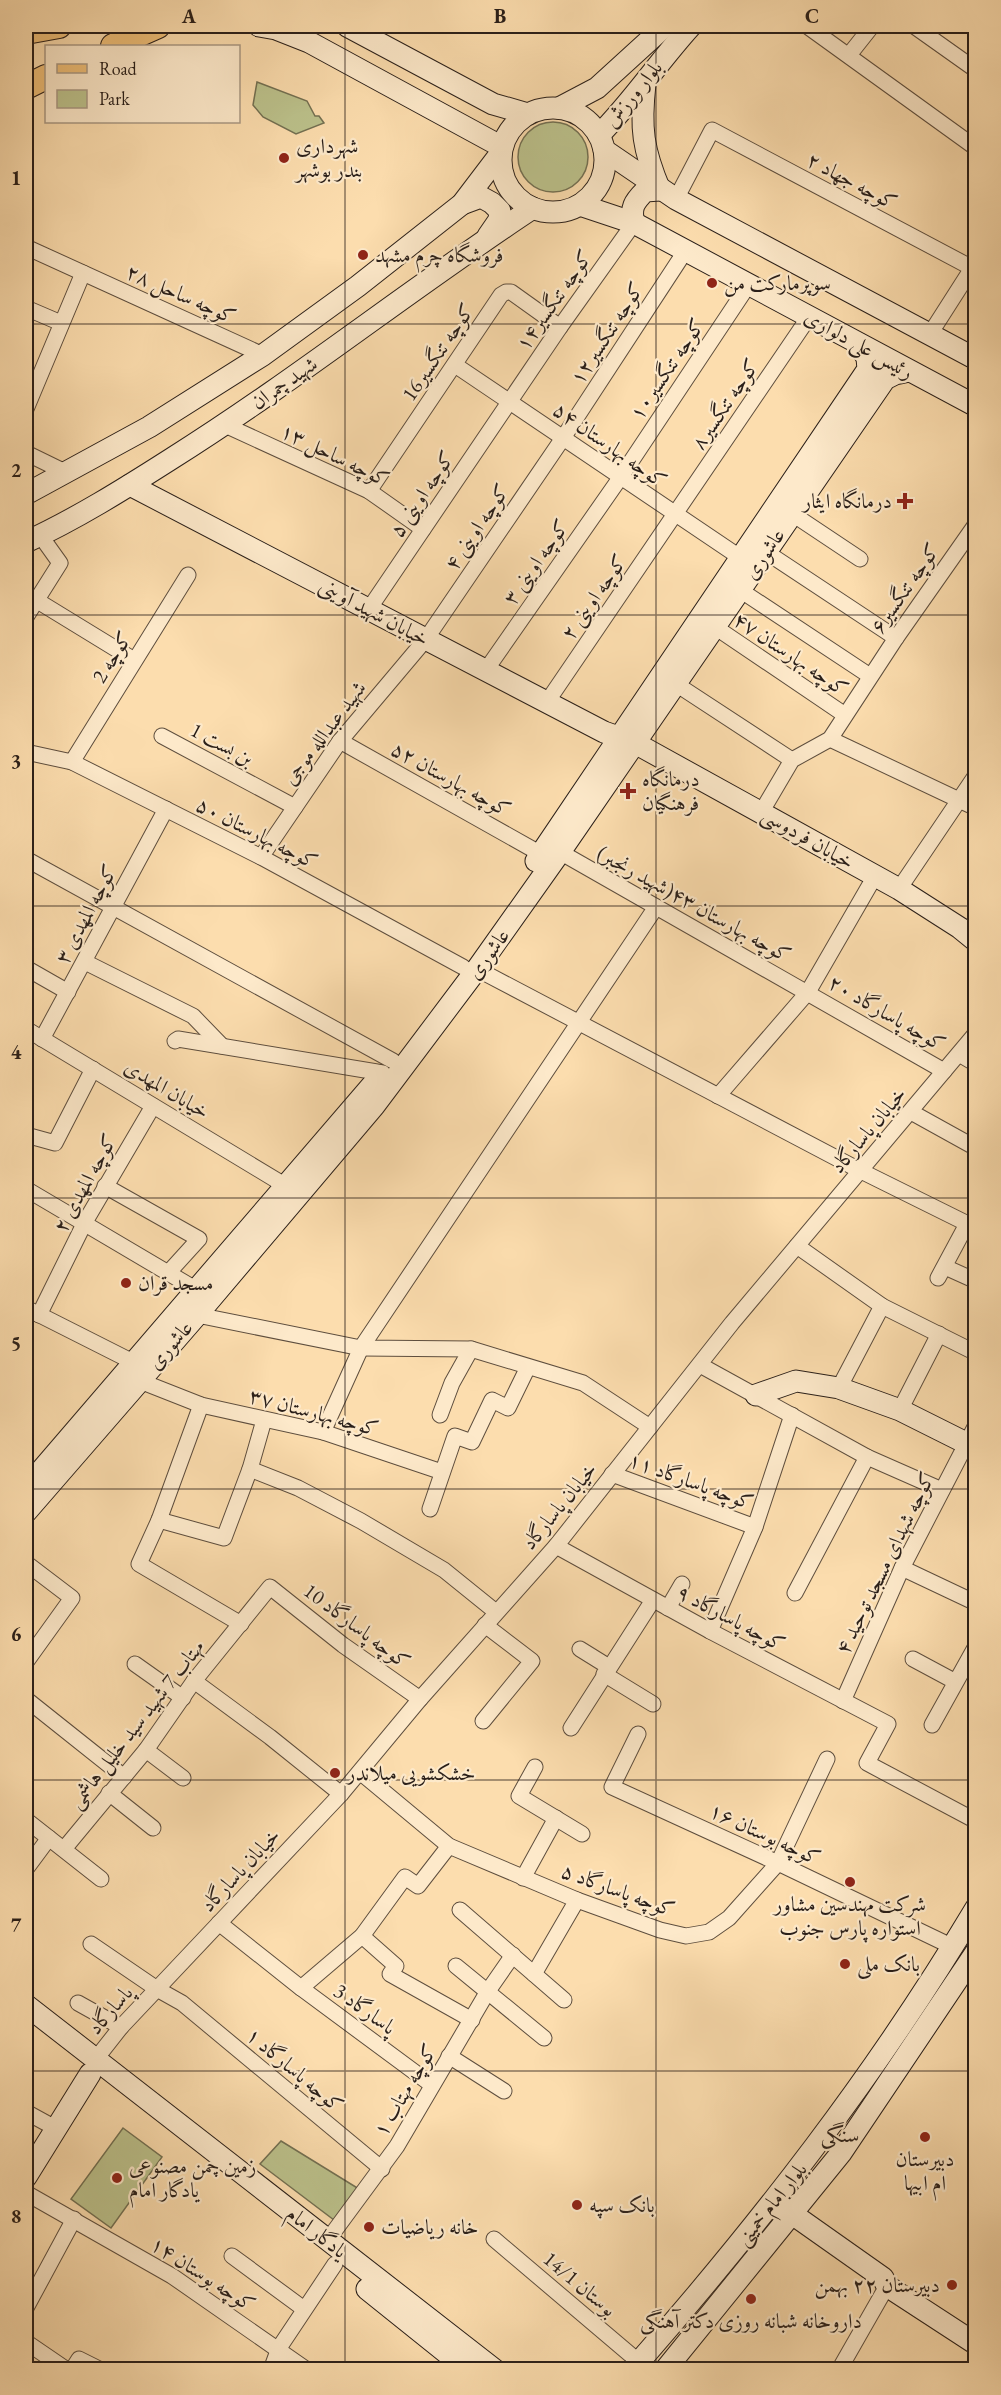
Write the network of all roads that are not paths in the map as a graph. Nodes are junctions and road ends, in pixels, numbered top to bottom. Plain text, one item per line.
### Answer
1 (59, 26) edge
2 (158, 26) edge
3 (259, 26) edge
4 (347, 26) edge
5 (665, 26) edge
6 (691, 26) edge
7 (807, 26) edge
8 (872, 26) edge
9 (914, 26) edge
10 (26, 32) edge
11 (115, 45) edge
12 (849, 55) junction
13 (975, 70) edge
14 (45, 78) edge
15 (645, 84) junction
16 (26, 87) edge
17 (597, 88) junction
18 (559, 108) junction
19 (624, 110) junction
20 (528, 114) junction
21 (601, 142) junction
22 (975, 148) edge
23 (501, 150) junction
24 (668, 195) junction
25 (462, 204) junction
26 (580, 205) junction
27 (532, 208) junction
28 (634, 223) junction
29 (486, 239) junction
30 (26, 247) edge
31 (686, 250) junction
32 (974, 267) edge
33 (82, 273) junction
34 (749, 284) junction
35 (26, 308) edge
36 (809, 317) junction
37 (62, 323) junction
38 (560, 327) junction
39 (930, 334) junction
40 (859, 344) junction
41 (263, 355) junction
42 (975, 358) edge
43 (455, 366) junction
44 (909, 371) junction
45 (509, 402) junction
46 (975, 406) edge
47 (26, 408) edge
48 (225, 425) junction
49 (563, 438) junction
50 (26, 453) edge
51 (67, 474) junction
52 (620, 478) junction
53 (130, 485) junction
54 (369, 491) junction
55 (26, 494) edge
56 (791, 513) junction
57 (676, 516) junction
58 (975, 524) edge
59 (423, 529) junction
60 (33, 539) edge
61 (766, 552) junction
62 (741, 558) junction
63 (860, 559) dead end
64 (188, 575) dead end
65 (740, 590) junction
66 (36, 600) junction
67 (369, 609) junction
68 (26, 617) edge
69 (715, 627) junction
70 (896, 638) junction
71 (426, 639) junction
72 (134, 660) junction
73 (486, 670) junction
74 (870, 676) junction
75 (676, 684) junction
76 (547, 702) junction
77 (845, 715) junction
78 (162, 736) dead end
79 (830, 739) junction
80 (627, 740) junction
81 (340, 741) junction
82 (26, 752) edge
83 (792, 760) junction
84 (72, 762) junction
85 (975, 775) edge
86 (958, 798) junction
87 (295, 807) junction
88 (975, 808) edge
89 (166, 809) junction
90 (762, 812) junction
91 (550, 853) junction
92 (261, 857) junction
93 (26, 859) edge
94 (874, 876) junction
95 (899, 889) junction
96 (113, 906) junction
97 (656, 907) junction
98 (975, 940) edge
99 (85, 962) junction
100 (26, 968) edge
101 (470, 968) junction
102 (68, 992) junction
103 (808, 992) junction
104 (578, 1023) junction
105 (26, 1029) edge
106 (975, 1033) edge
107 (42, 1039) junction
108 (175, 1041) dead end
109 (222, 1046) junction
110 (959, 1054) junction
111 (975, 1064) edge
112 (388, 1067) junction
113 (93, 1069) junction
114 (944, 1071) junction
115 (718, 1096) junction
116 (153, 1106) junction
117 (911, 1112) junction
118 (26, 1135) edge
119 (975, 1148) edge
120 (861, 1171) junction
121 (105, 1186) junction
122 (286, 1186) junction
123 (26, 1189) edge
124 (85, 1222) junction
125 (971, 1226) edge
126 (797, 1246) junction
127 (169, 1272) junction
128 (975, 1281) edge
129 (197, 1290) junction
130 (882, 1306) junction
131 (32, 1311) edge
132 (197, 1315) junction
133 (939, 1334) junction
134 (361, 1348) junction
135 (471, 1350) junction
136 (975, 1353) edge
137 (700, 1365) junction
138 (528, 1367) junction
139 (137, 1372) junction
140 (839, 1388) junction
141 (756, 1395) junction
142 (201, 1404) junction
143 (900, 1410) junction
144 (440, 1415) dead end
145 (792, 1415) junction
146 (264, 1420) junction
147 (650, 1427) junction
148 (323, 1432) junction
149 (972, 1439) edge
150 (867, 1457) junction
151 (250, 1469) junction
152 (442, 1472) junction
153 (612, 1474) junction
154 (26, 1488) edge
155 (942, 1490) junction
156 (430, 1509) dead end
157 (26, 1512) edge
158 (159, 1520) junction
159 (755, 1527) junction
160 (556, 1546) junction
161 (26, 1563) edge
162 (902, 1568) junction
163 (682, 1584) dead end
164 (270, 1587) joint
165 (795, 1593) dead end
166 (653, 1600) junction
167 (975, 1604) edge
168 (668, 1608) junction
169 (496, 1612) junction
170 (241, 1624) junction
171 (485, 1625) junction
172 (710, 1631) junction
173 (975, 1646) edge
174 (580, 1649) dead end
175 (913, 1659) dead end
176 (26, 1662) edge
177 (135, 1664) dead end
178 (607, 1670) junction
179 (958, 1676) junction
180 (975, 1678) edge
181 (194, 1681) junction
182 (183, 1698) junction
183 (420, 1698) junction
184 (26, 1699) edge
185 (843, 1701) junction
186 (653, 1704) dead end
187 (483, 1720) dead end
188 (932, 1725) dead end
189 (571, 1728) dead end
190 (638, 1734) dead end
191 (146, 1750) junction
192 (827, 1759) dead end
193 (535, 1767) dead end
194 (360, 1772) junction
195 (124, 1777) junction
196 (183, 1778) dead end
197 (109, 1793) junction
198 (341, 1794) junction
199 (556, 1818) junction
200 (26, 1820) edge
201 (975, 1821) edge
202 (153, 1828) dead end
203 (582, 1834) dead end
204 (49, 1838) junction
205 (449, 1846) junction
206 (64, 1849) junction
207 (778, 1863) junction
208 (26, 1869) edge
209 (523, 1878) junction
210 (101, 1879) dead end
211 (577, 1900) junction
212 (975, 1908) edge
213 (460, 1910) dead end
214 (219, 1923) junction
215 (362, 1936) junction
216 (91, 1944) dead end
217 (953, 1947) junction
218 (975, 1952) edge
219 (513, 1955) junction
220 (456, 1966) dead end
221 (534, 1974) junction
222 (301, 1988) junction
223 (157, 1989) junction
224 (488, 1991) junction
225 (564, 2000) dead end
226 (78, 2003) dead end
227 (26, 2006) edge
228 (472, 2020) junction
229 (26, 2024) edge
230 (121, 2027) junction
231 (544, 2038) dead end
232 (449, 2056) junction
233 (92, 2067) junction
234 (432, 2085) junction
235 (504, 2091) dead end
236 (26, 2112) edge
237 (57, 2129) junction
238 (211, 2156) junction
239 (382, 2169) junction
240 (26, 2177) edge
241 (26, 2193) edge
242 (769, 2206) junction
243 (74, 2218) junction
244 (788, 2220) junction
245 (494, 2239) dead end
246 (327, 2241) junction
247 (232, 2256) dead end
248 (335, 2264) junction
249 (887, 2286) junction
250 (26, 2308) edge
251 (304, 2309) junction
252 (26, 2342) edge
253 (975, 2344) edge
254 (279, 2348) junction
255 (636, 2366) edge
256 (67, 2370) edge
257 (72, 2370) edge
258 (101, 2370) edge
259 (272, 2370) edge
260 (307, 2370) edge
261 (468, 2370) edge
262 (495, 2370) edge
263 (665, 2370) edge
264 (839, 2370) edge

1 - 10 main road
2 - 11 main road
3 - 23 street
4 - 20 street
5 - 17 street, بلوار ورزش
6 - 15 street, بلوار ورزش
7 - 12 street
8 - 12 street
9 - 13 street
12 - 22 street
14 - 16 main road
15 - 19 street, بلوار ورزش
15 - 24 street
17 - 18 street, بلوار ورزش
17 - 19 street
18 - 20 street
18 - 21 street
19 - 21 street, بلوار ورزش
20 - 23 street
21 - 24 street, رئیس علی دلواری
21 - 26 street
23 - 25 street, شهید چمران
23 - 27 street
24 - 28 street
24 - 32 street, کوچه جهاد ۲
24 - 39 street, رئیس علی دلواری
25 - 29 street
25 - 41 street, شهید چمران
26 - 27 street
26 - 28 street, رئیس علی دلواری
27 - 29 street, شهید چمران
28 - 31 street, رئیس علی دلواری
28 - 38 street, کوچه تنگسیر۱۴
29 - 48 street, شهید چمران
30 - 33 street, کوچه ساحل ۲۸
31 - 34 street, رئیس علی دلواری
31 - 49 street, کوچه تنگسیر۱۲
32 - 39 street
33 - 37 street
33 - 41 street, کوچه ساحل ۲۸
34 - 36 street, رئیس علی دلواری
34 - 52 street, کوچه تنگسیر۱۰
35 - 37 street
36 - 40 street, رئیس علی دلواری
36 - 57 street, کوچه تنگسیر۸
37 - 47 street
38 - 43 street, کوچه تنگسیر16
38 - 45 street, کوچه تنگسیر۱۴
39 - 42 street, رئیس علی دلواری
40 - 44 street, رئیس علی دلواری
40 - 62 street, عاشوری
41 - 51 street, شهید چمران
43 - 45 street, کوچه بهارستان ۵۴
43 - 54 street, کوچه تنگسیر16
44 - 46 street, رئیس علی دلواری
44 - 56 street, عاشوری
45 - 49 street, کوچه بهارستان ۵۴
45 - 59 street, کوچه اوینی ۵
48 - 53 street, شهید چمران
48 - 54 street, کوچه ساحل ۱۳
49 - 52 street, کوچه بهارستان ۵۴
49 - 71 street, کوچه اوینی ۴
50 - 51 street
51 - 55 street, شهید چمران
52 - 57 street, کوچه بهارستان ۵۴
52 - 73 street, کوچه اوینی ۳
53 - 60 street, شهید چمران
53 - 67 street, خیابان شهید آوینی
54 - 59 street, کوچه ساحل ۱۳
56 - 61 street, عاشوری
56 - 63 street
57 - 62 street, کوچه بهارستان ۵۴
57 - 76 street, کوچه اوینی ۲
58 - 70 street, کوچه تنگسیر۶
59 - 67 street, کوچه اوینی ۵
60 - 66 street
61 - 65 street, عاشوری
61 - 70 street
62 - 80 street, عاشوری
64 - 72 street, کوچه 2
65 - 69 street, عاشوری
65 - 74 street
66 - 68 street
66 - 72 street
67 - 71 street, خیابان شهید آوینی
69 - 75 street, عاشوری
69 - 77 street, کوچه بهارستان ۴۷
70 - 74 street, کوچه تنگسیر۶
71 - 73 street, خیابان شهید آوینی
71 - 81 street, شهید عبدالله موجی
72 - 84 street, کوچه 2
73 - 76 street, خیابان شهید آوینی
74 - 77 street, کوچه تنگسیر۶
75 - 80 street, عاشوری
75 - 83 street
76 - 80 street, خیابان شهید آوینی
77 - 79 street, کوچه تنگسیر۶
78 - 87 street, بن بست 1
79 - 83 street
79 - 86 street
80 - 90 street, خیابان فردوسی
80 - 91 street, عاشوری
81 - 87 street, شهید عبدالله موجی
81 - 91 street, کوچه بهارستان ۵۲
82 - 84 street, کوچه بهارستان ۵۰
83 - 90 street
84 - 89 street, کوچه بهارستان ۵۰
85 - 86 street
86 - 88 street
86 - 95 street
87 - 92 street, شهید عبدالله موجی
89 - 92 street, کوچه بهارستان ۵۰
89 - 96 street, کوچه المهدی ۳
90 - 94 street, خیابان فردوسی
91 - 97 street, کوچه بهارستان ۴۳(شهید رنجبر)
91 - 101 street, عاشوری
92 - 101 street, کوچه بهارستان ۵۰
93 - 96 street
94 - 95 street, خیابان فردوسی
94 - 103 street
95 - 98 street, خیابان فردوسی
96 - 99 street, کوچه المهدی ۳
96 - 112 street
97 - 103 street, کوچه بهارستان ۴۳(شهید رنجبر)
97 - 104 street
99 - 102 street, کوچه المهدی ۳
99 - 109 street
100 - 102 street
101 - 104 street, کوچه بهارستان ۵۰
101 - 112 street, عاشوری
101 - 132 street, عاشوری
102 - 107 street, کوچه المهدی ۳
103 - 114 street, کوچه پاسارگاد ۲۰
103 - 115 street
104 - 115 street, کوچه بهارستان ۵۰
104 - 134 street
105 - 107 street, خیابان المهدی
106 - 110 street, خیابان پاسارگاد
107 - 113 street, خیابان المهدی
108 - 109 street
109 - 112 street
110 - 111 street
110 - 114 street, خیابان پاسارگاد
112 - 122 street, عاشوری
113 - 116 street, خیابان المهدی
113 - 118 street
114 - 117 street, خیابان پاسارگاد
115 - 120 street, کوچه بهارستان ۵۰
116 - 121 street, کوچه المهدی ۲
116 - 122 street, خیابان المهدی
117 - 119 street
117 - 120 street, خیابان پاسارگاد
120 - 125 street, کوچه بهارستان ۵۰
120 - 126 street, خیابان پاسارگاد
121 - 124 street, کوچه المهدی ۲
121 - 127 street
122 - 129 street, عاشوری
123 - 124 street
124 - 127 street
124 - 131 street, کوچه المهدی ۲
125 - 128 street
126 - 130 street
126 - 137 street, خیابان پاسارگاد
127 - 129 street
129 - 139 street, عاشوری
130 - 133 street
130 - 140 street
131 - 139 street, کوچه بهارستان ۳۷
132 - 134 street
132 - 139 street, عاشوری
133 - 136 street
133 - 143 street
134 - 135 street
134 - 148 street
135 - 138 street
135 - 144 street
137 - 141 street
137 - 147 street, خیابان پاسارگاد
138 - 147 street
138 - 152 street
139 - 142 street, کوچه بهارستان ۳۷
139 - 154 street, عاشوری
139 - 157 street, عاشوری
140 - 141 street
140 - 143 street
141 - 145 street
142 - 146 street, کوچه بهارستان ۳۷
142 - 158 street
143 - 149 street
145 - 150 street
145 - 159 street
146 - 148 street, کوچه بهارستان ۳۷
146 - 151 street
147 - 153 street, خیابان پاسارگاد
148 - 152 street, کوچه بهارستان ۳۷
149 - 155 street, کوچه شهدای مسجد توحید ۴
150 - 155 street
150 - 165 street
151 - 158 street
151 - 169 street
152 - 156 street
153 - 159 street, کوچه پاسارگاد ۱۱
153 - 160 street, خیابان پاسارگاد
155 - 162 street, کوچه شهدای مسجد توحید ۴
158 - 170 street
159 - 172 street
160 - 166 street, کوچه پاسارگاد ۹
160 - 169 street, خیابان پاسارگاد
161 - 176 street
162 - 167 street
162 - 185 street, کوچه شهدای مسجد توحید ۴
163 - 168 street
164 - 170 street, مهتاب 7 شهید سید خلیل هاشمی
164 - 183 street, کوچه پاسارگاد 10
166 - 168 street, کوچه پاسارگاد ۹
166 - 178 street
168 - 172 street, کوچه پاسارگاد ۹
169 - 171 street, خیابان پاسارگاد
170 - 181 street, مهتاب 7 شهید سید خلیل هاشمی
171 - 183 street, خیابان پاسارگاد
171 - 187 street
172 - 185 street, کوچه پاسارگاد ۹
173 - 179 street
174 - 178 street
175 - 179 street
177 - 182 street
178 - 186 street
178 - 189 street
179 - 180 street
179 - 188 street
181 - 182 street, مهتاب 7 شهید سید خلیل هاشمی
181 - 198 street
182 - 191 street, مهتاب 7 شهید سید خلیل هاشمی
183 - 194 street, خیابان پاسارگاد
184 - 195 street
185 - 201 street, کوچه پاسارگاد ۹
190 - 207 street, کوچه بوستان ۱۶
191 - 195 street, مهتاب 7 شهید سید خلیل هاشمی
191 - 196 street
192 - 207 street, کوچه پاسارگاد ۵
193 - 199 street
194 - 198 street, خیابان پاسارگاد
194 - 205 street, کوچه پاسارگاد ۵
195 - 197 street, مهتاب 7 شهید سید خلیل هاشمی
197 - 202 street
197 - 206 street, مهتاب 7 شهید سید خلیل هاشمی
198 - 214 street, خیابان پاسارگاد
199 - 203 street, کوچه پاسارگاد ۵
199 - 209 street, کوچه پاسارگاد ۵
200 - 204 street
204 - 206 street
204 - 208 street
205 - 209 street, کوچه پاسارگاد ۵
205 - 215 street
206 - 210 street
207 - 211 street, کوچه پاسارگاد ۵
207 - 217 street, کوچه بوستان ۱۶
209 - 211 street, کوچه پاسارگاد ۵
211 - 221 street
212 - 217 street, بلوار امام خمینی
213 - 219 street
214 - 222 street, پاسارگاد 3
214 - 223 street, خیابان پاسارگاد
215 - 222 street
215 - 228 street
216 - 223 street, کوچه پاسارگاد ۱
217 - 242 street, بلوار امام خمینی
218 - 244 street, بلوار امام خمینی
219 - 221 street
219 - 224 street, کوچه مهتاب ۱
220 - 224 street
221 - 225 street
222 - 234 street, پاسارگاد 3
223 - 230 street, پاسارگاد
223 - 239 street, کوچه پاسارگاد ۱
224 - 228 street, کوچه مهتاب ۱
224 - 231 street
226 - 230 street
227 - 233 street, یادگار امام
228 - 232 street, کوچه مهتاب ۱
229 - 233 street, یادگار امام
230 - 233 street, پاسارگاد
232 - 234 street, کوچه مهتاب ۱
232 - 235 street
233 - 237 street
233 - 238 street, یادگار امام
234 - 239 street, کوچه مهتاب ۱
236 - 237 street
237 - 240 street
238 - 246 street, یادگار امام
238 - 248 street, یادگار امام
239 - 246 street, کوچه مهتاب ۱
241 - 243 street, کوچه بوستان ۱۴
242 - 244 street
242 - 255 street, بلوار امام خمینی
243 - 250 street
243 - 254 street, کوچه بوستان ۱۴
244 - 249 street
244 - 263 street, بلوار امام خمینی
245 - 255 street, بوستان 14/1
246 - 262 street, یادگار امام
247 - 251 street
248 - 251 street
248 - 261 street, یادگار امام
249 - 253 street
249 - 264 street
251 - 254 street
252 - 256 street
254 - 259 street
254 - 260 street, کوچه بوستان ۱۴
257 - 258 street

